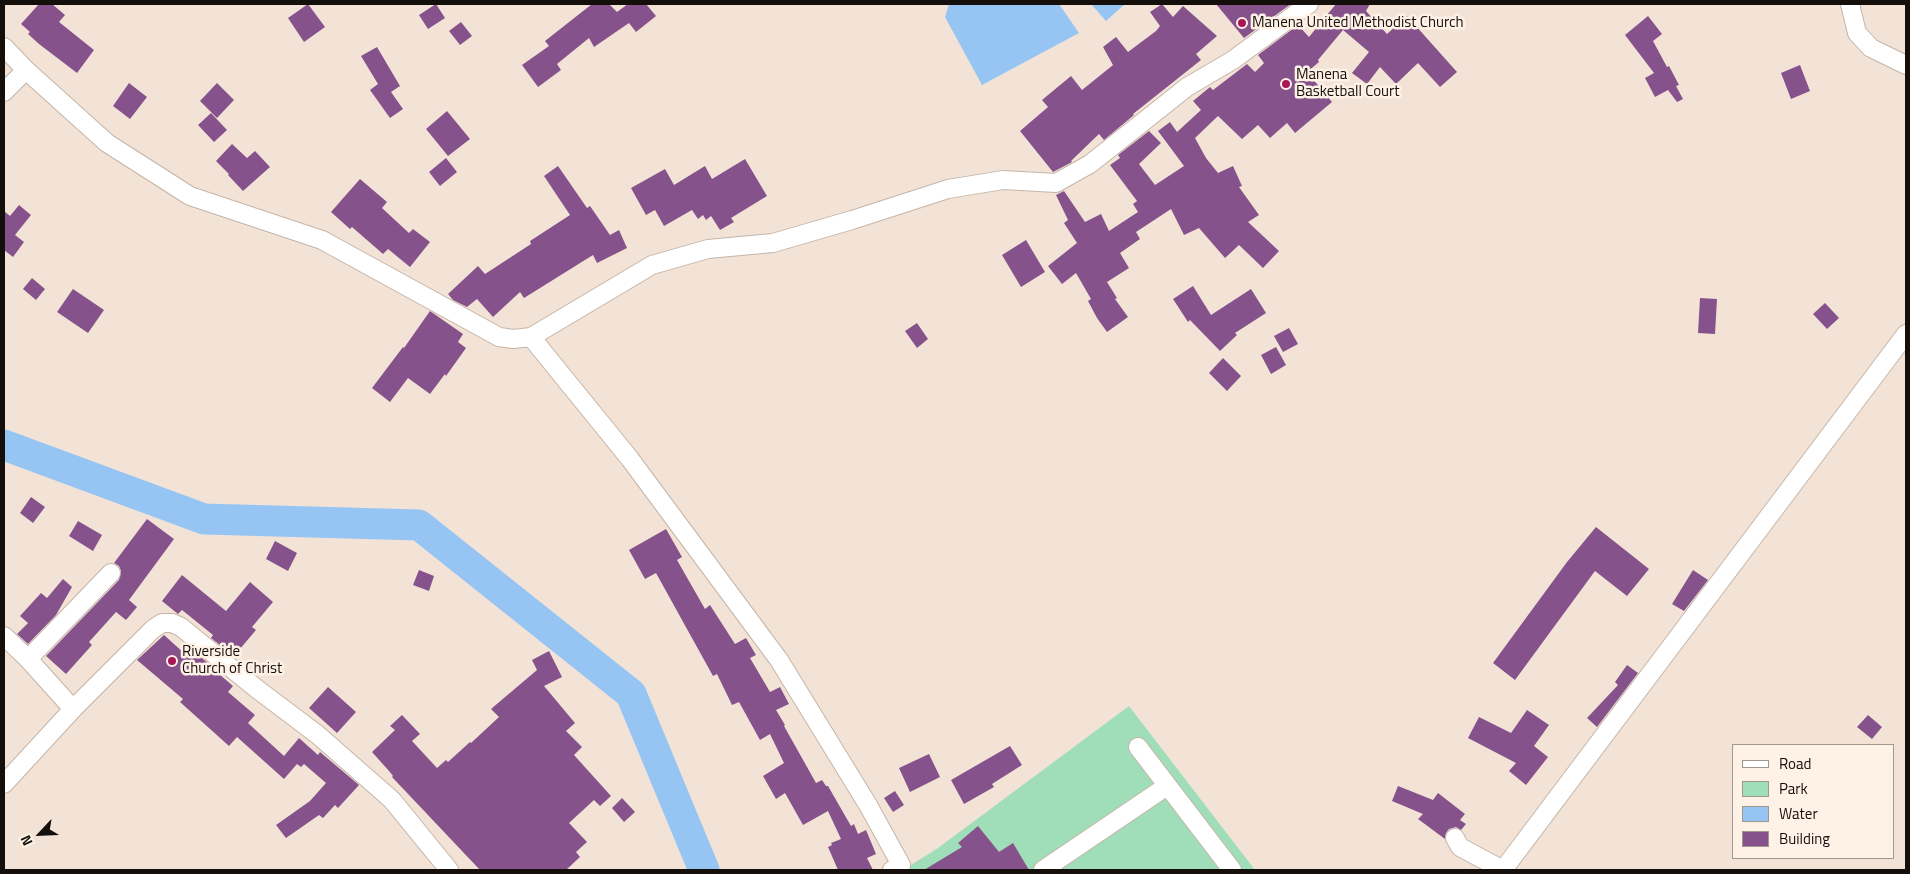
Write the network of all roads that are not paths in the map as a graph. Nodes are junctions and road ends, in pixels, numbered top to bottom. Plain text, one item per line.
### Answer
1 (1310, 4) edge
2 (1850, 4) edge
3 (4, 47) edge
4 (1906, 65) edge
5 (26, 70) junction
6 (4, 92) edge
7 (1906, 334) edge
8 (531, 337) junction
9 (110, 573) dead end
10 (4, 636) edge
11 (28, 659) junction
12 (73, 709) junction
13 (1138, 747) dead end
14 (4, 784) edge
15 (1168, 786) junction
16 (1454, 838) dead end
17 (899, 868) edge
18 (449, 870) edge
19 (1043, 870) edge
20 (1232, 870) edge
21 (1503, 870) edge

1 - 8 street
2 - 4 street
3 - 5 street
5 - 6 street
5 - 8 street
7 - 21 street
8 - 17 street
9 - 11 street
10 - 11 street
11 - 12 street
12 - 14 street
12 - 18 street
13 - 15 street
15 - 19 street
15 - 20 street
16 - 21 street

